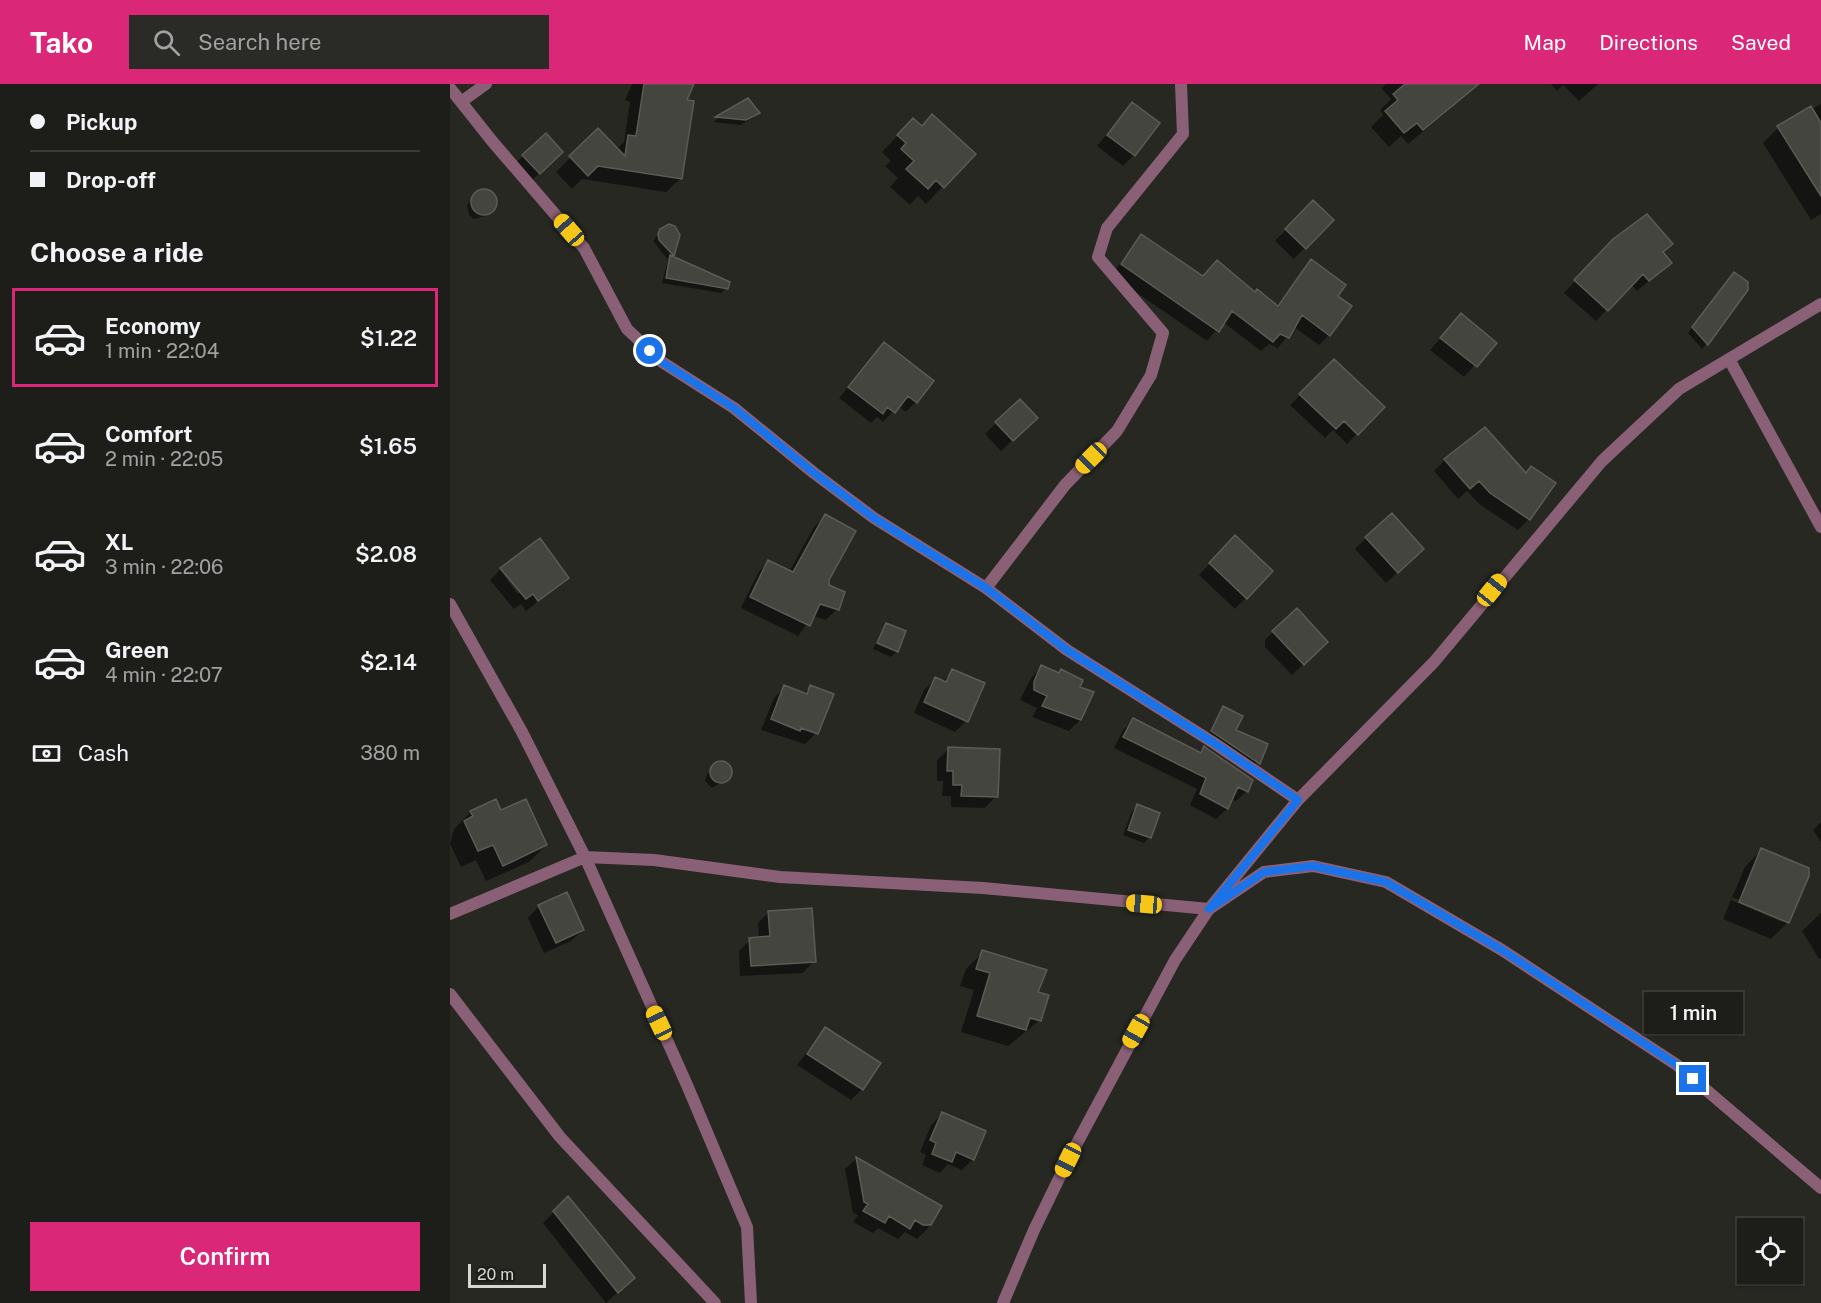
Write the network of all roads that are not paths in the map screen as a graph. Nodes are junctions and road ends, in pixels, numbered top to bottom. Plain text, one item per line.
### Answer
1 (486, 84) edge
2 (1181, 84) edge
3 (450, 88) edge
4 (461, 102) junction
5 (1821, 304) edge
6 (1729, 359) junction
7 (1821, 527) edge
8 (986, 588) junction
9 (450, 604) edge
10 (1298, 800) junction
11 (585, 857) junction
12 (1209, 909) junction
13 (450, 914) edge
14 (450, 994) edge
15 (1821, 1188) edge
16 (715, 1303) edge
17 (752, 1303) edge
18 (1003, 1303) edge

1 - 4 street
2 - 8 street
3 - 4 street
4 - 8 street
5 - 6 street
6 - 7 street
6 - 10 street
8 - 10 street
9 - 11 street
10 - 12 street
11 - 12 street
11 - 13 street
11 - 17 street
12 - 15 street
12 - 18 street
14 - 16 street

